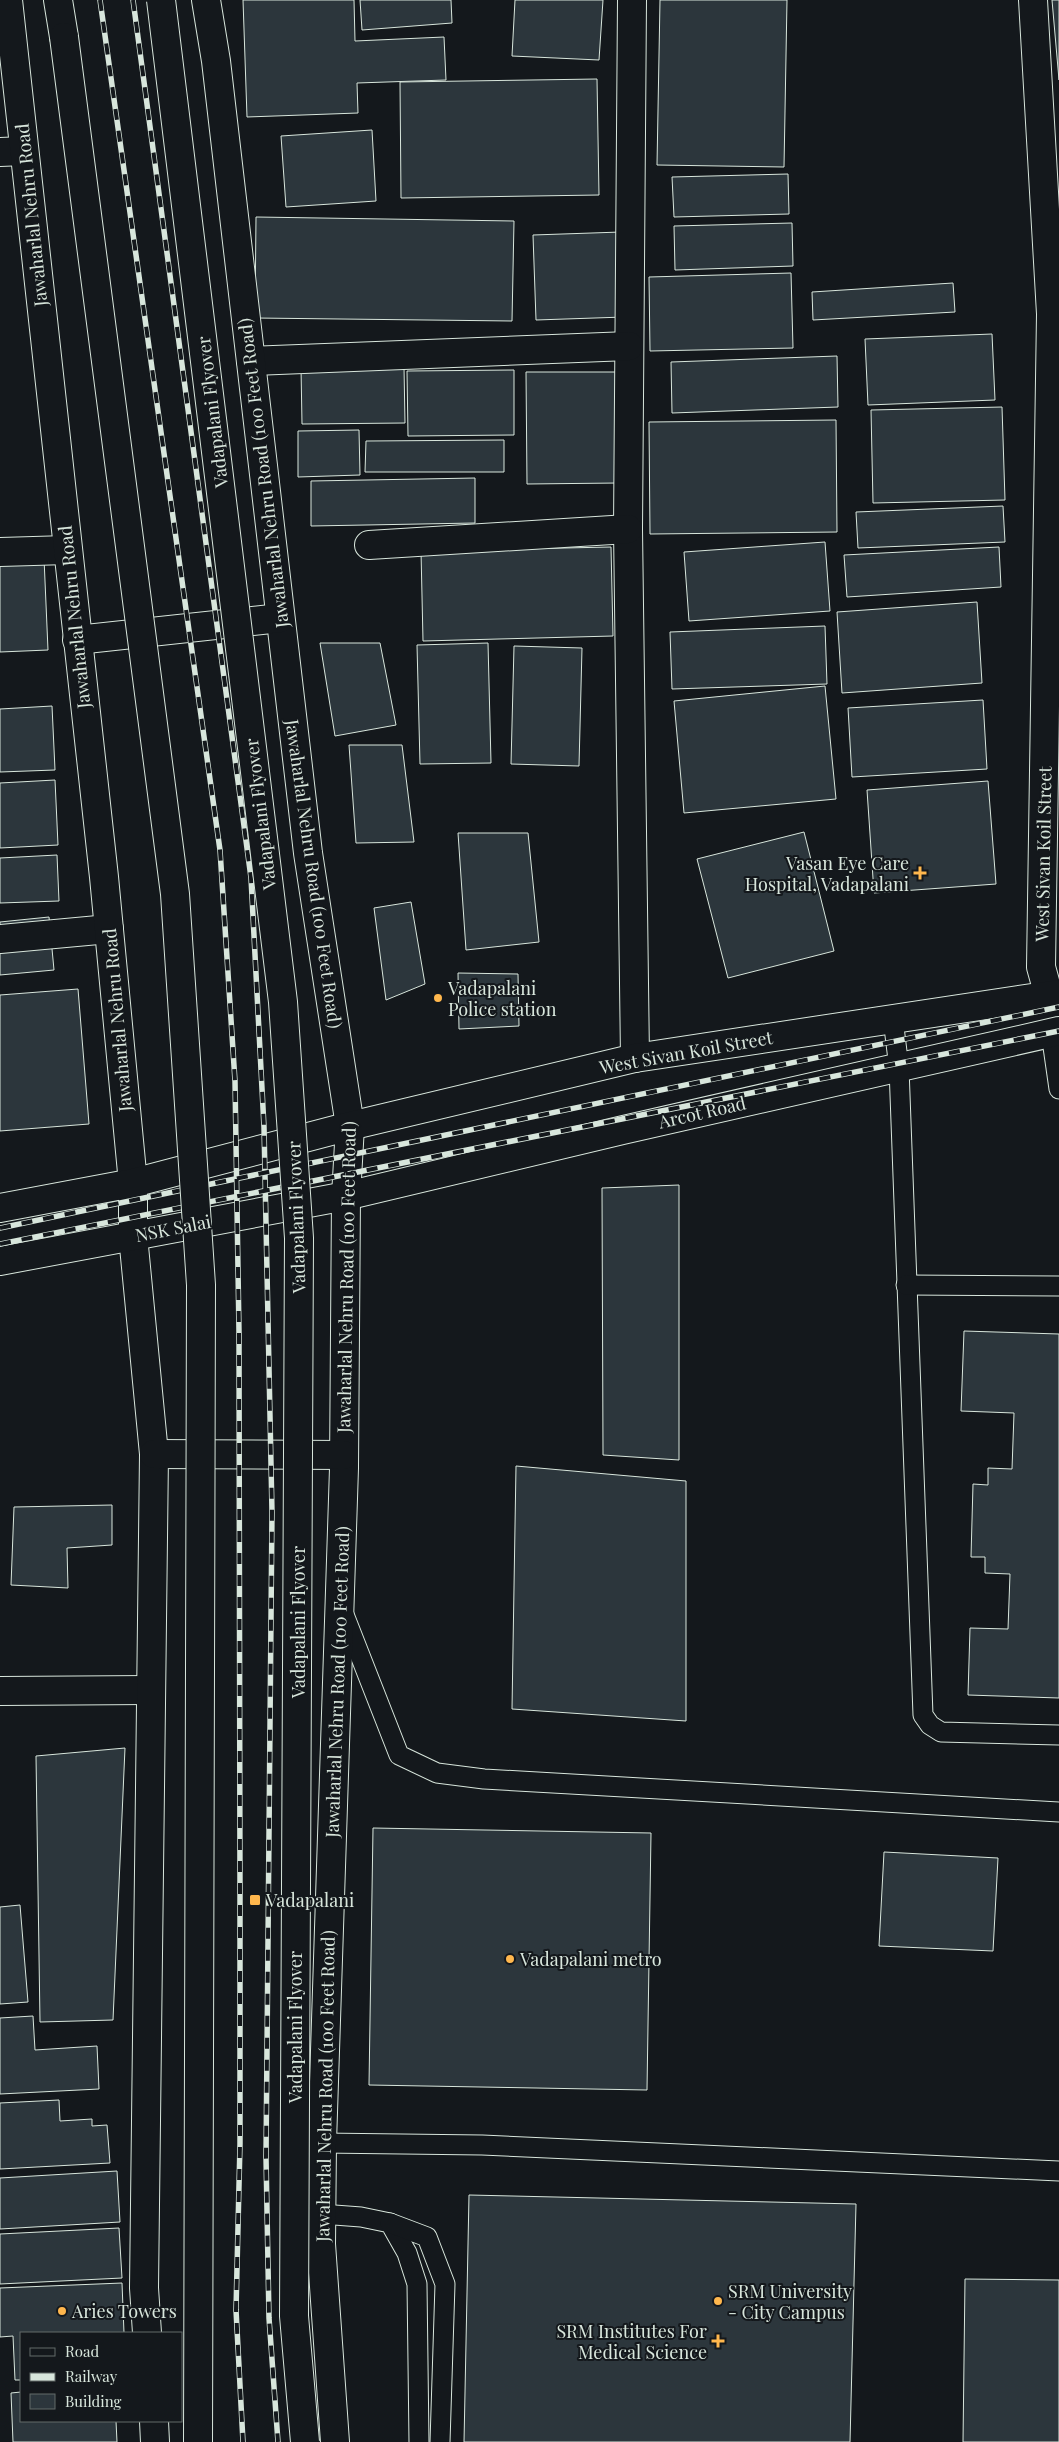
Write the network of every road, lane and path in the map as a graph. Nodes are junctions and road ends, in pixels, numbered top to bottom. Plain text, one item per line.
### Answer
1 (8, 0) edge
2 (58, 0) edge
3 (161, 0) edge
4 (206, 0) edge
5 (632, 0) edge
6 (1033, 0) edge
7 (12, 152) edge
8 (1055, 313) edge
9 (629, 346) junction
10 (251, 361) junction
11 (628, 529) junction
12 (369, 545) dead end
13 (67, 550) junction
14 (0, 552) edge
15 (280, 618) junction
16 (77, 640) junction
17 (109, 930) junction
18 (0, 939) edge
19 (1054, 995) edge
20 (893, 1019) junction
21 (1055, 1032) edge
22 (635, 1058) junction
23 (898, 1068) junction
24 (1059, 1089) edge
25 (350, 1126) junction
26 (133, 1183) junction
27 (346, 1196) junction
28 (0, 1208) edge
29 (133, 1236) junction
30 (0, 1261) edge
31 (906, 1285) junction
32 (1059, 1286) edge
33 (154, 1454) junction
34 (344, 1455) junction
35 (340, 1605) junction
36 (149, 1690) junction
37 (0, 1691) edge
38 (1059, 1735) edge
39 (1059, 1812) edge
40 (322, 2143) junction
41 (1059, 2171) edge
42 (322, 2214) junction
43 (390, 2223) junction
44 (147, 2332) edge
45 (154, 2422) edge
46 (155, 2442) edge
47 (198, 2442) edge
48 (305, 2442) edge
49 (335, 2442) edge
50 (419, 2442) edge
51 (440, 2442) edge

1 - 7 street, Jawaharlal Nehru Road
2 - 47 street, bridge
3 - 48 street, Vadapalani Flyover, bridge
4 - 10 street, Jawaharlal Nehru Road (100 Feet Road)
5 - 9 street
6 - 8 street, West Sivan Koil Street
7 - 13 street, Jawaharlal Nehru Road
8 - 19 street, West Sivan Koil Street
9 - 10 street
9 - 11 street
10 - 15 street, Jawaharlal Nehru Road (100 Feet Road)
11 - 12 street
11 - 22 street
13 - 14 street
13 - 16 street, Jawaharlal Nehru Road
15 - 16 street
15 - 25 street, Jawaharlal Nehru Road (100 Feet Road)
16 - 17 street, Jawaharlal Nehru Road
17 - 18 street
17 - 26 street, Jawaharlal Nehru Road
19 - 20 street, West Sivan Koil Street
20 - 22 street, West Sivan Koil Street
20 - 23 lane
21 - 23 street, Arcot Road
21 - 24 lane
22 - 25 street, West Sivan Koil Street
23 - 27 street, Arcot Road
23 - 31 lane
25 - 26 street, West Sivan Koil Street
25 - 27 street, Jawaharlal Nehru Road (100 Feet Road)
26 - 28 street, West Sivan Koil Street
26 - 29 street, Jawaharlal Nehru Road
27 - 29 street, NSK Salai
27 - 34 street, Jawaharlal Nehru Road (100 Feet Road)
29 - 30 street, NSK Salai
29 - 33 street
31 - 32 lane
31 - 38 lane
33 - 34 street
33 - 36 street
34 - 35 street, Jawaharlal Nehru Road (100 Feet Road)
35 - 39 lane
35 - 40 street, Jawaharlal Nehru Road (100 Feet Road)
36 - 37 street
36 - 44 street
40 - 41 lane
40 - 42 street, Jawaharlal Nehru Road (100 Feet Road)
42 - 43 lane
42 - 49 street, Jawaharlal Nehru Road (100 Feet Road)
43 - 50 lane
43 - 51 lane
45 - 46 street

